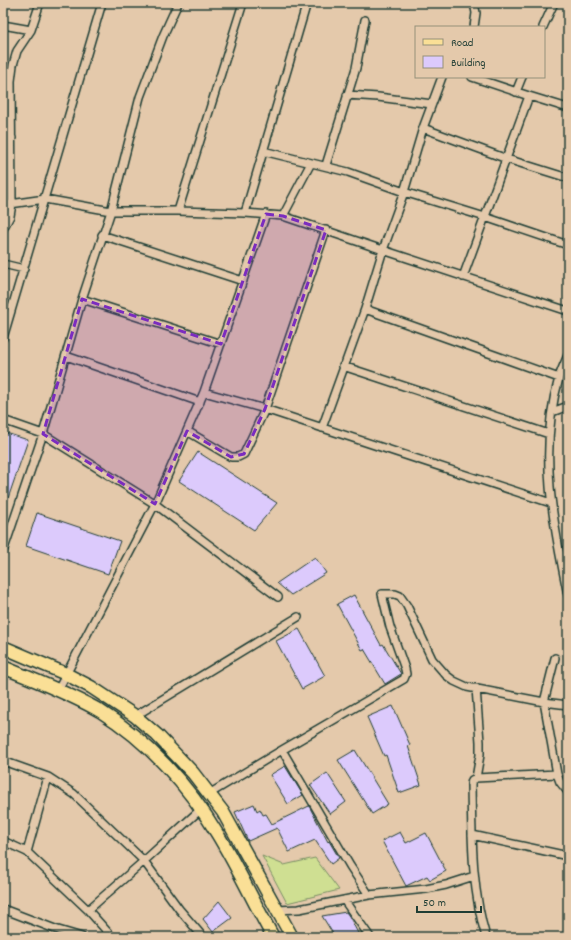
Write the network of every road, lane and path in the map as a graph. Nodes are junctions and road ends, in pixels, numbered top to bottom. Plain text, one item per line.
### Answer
1 (40, 3) edge
2 (102, 3) edge
3 (178, 3) edge
4 (243, 3) edge
5 (474, 3) edge
6 (554, 3) edge
7 (306, 6) dead end
8 (365, 20) dead end
9 (3, 25) edge
10 (474, 26) edge
11 (543, 26) edge
12 (31, 30) junction
13 (442, 78) edge
14 (475, 78) edge
15 (522, 78) edge
16 (7, 81) edge
17 (516, 92) junction
18 (347, 95) junction
19 (530, 96) junction
20 (432, 104) junction
21 (568, 108) edge
22 (423, 128) junction
23 (3, 138) edge
24 (12, 138) junction
25 (263, 151) junction
26 (507, 159) junction
27 (311, 163) junction
28 (326, 165) junction
29 (568, 178) edge
30 (404, 192) junction
31 (45, 199) junction
32 (12, 204) junction
33 (3, 205) edge
34 (111, 211) junction
35 (178, 211) junction
36 (245, 213) junction
37 (266, 214) junction
38 (283, 216) junction
39 (486, 217) junction
40 (3, 229) edge
41 (326, 230) junction
42 (102, 235) junction
43 (568, 245) edge
44 (383, 250) junction
45 (3, 264) edge
46 (24, 270) junction
47 (464, 277) junction
48 (242, 281) junction
49 (82, 299) junction
50 (365, 309) junction
51 (568, 311) edge
52 (3, 338) edge
53 (221, 344) junction
54 (568, 355) edge
55 (66, 356) junction
56 (343, 366) junction
57 (559, 378) junction
58 (204, 392) junction
59 (200, 402) junction
60 (568, 406) edge
61 (265, 409) junction
62 (552, 412) junction
63 (3, 420) edge
64 (322, 428) junction
65 (187, 431) junction
66 (43, 434) junction
67 (549, 434) junction
68 (551, 503) junction
69 (155, 504) junction
70 (3, 552) edge
71 (568, 595) edge
72 (278, 597) dead end
73 (298, 616) dead end
74 (3, 647) edge
75 (555, 658) dead end
76 (3, 667) edge
77 (66, 674) junction
78 (476, 688) junction
79 (58, 690) junction
80 (544, 702) junction
81 (568, 704) edge
82 (135, 716) junction
83 (282, 750) junction
84 (3, 761) edge
85 (557, 774) junction
86 (48, 777) junction
87 (476, 778) junction
88 (568, 792) edge
89 (210, 794) junction
90 (201, 809) junction
91 (472, 835) junction
92 (3, 841) edge
93 (27, 852) junction
94 (568, 856) edge
95 (144, 861) junction
96 (474, 876) junction
97 (369, 895) junction
98 (344, 900) junction
99 (3, 909) edge
100 (88, 910) junction
101 (276, 910) junction
102 (82, 937) edge
103 (112, 937) edge
104 (203, 937) edge
105 (272, 937) edge
106 (292, 937) edge
107 (370, 937) edge
108 (486, 937) edge

1 - 12 street
2 - 31 street
3 - 34 street
4 - 35 street
5 - 10 street
6 - 11 street
7 - 25 street
8 - 18 street
9 - 12 street
12 - 16 street
13 - 20 street
14 - 17 street
15 - 17 street
16 - 24 street
17 - 19 street
18 - 20 street
18 - 28 street
19 - 21 street
19 - 26 street
20 - 22 street
22 - 26 street
22 - 30 street
23 - 24 street
24 - 32 street
25 - 27 street
25 - 36 street
26 - 29 street
26 - 39 street
27 - 28 street
27 - 38 street
28 - 30 street
30 - 39 street
30 - 44 street
31 - 32 street
31 - 34 street
31 - 46 street
32 - 33 street
32 - 40 street
34 - 35 street
34 - 42 street
35 - 36 street
36 - 37 street
37 - 38 street
37 - 48 street
38 - 41 street
39 - 43 street
39 - 47 street
41 - 44 street
41 - 61 street
42 - 48 street
42 - 49 street
44 - 47 street
44 - 50 street
45 - 46 street
46 - 52 street
47 - 51 street
48 - 53 street
49 - 53 street
49 - 55 street
50 - 56 street
50 - 57 street
53 - 58 street
54 - 57 street
55 - 59 street
55 - 66 street
56 - 64 street
56 - 67 street
57 - 62 street
58 - 59 street
58 - 61 street
59 - 65 street
60 - 62 street
61 - 64 street
61 - 65 street
62 - 67 street
63 - 66 street
64 - 68 street
65 - 69 street
66 - 69 street
66 - 70 street
67 - 68 street
68 - 71 street
69 - 72 street
69 - 77 street
73 - 82 street
74 - 77 main road
75 - 80 street
76 - 79 main road
77 - 79 street
77 - 82 main road
78 - 80 street
78 - 83 street
78 - 87 street
79 - 90 main road
80 - 81 street
80 - 85 street
82 - 89 main road
83 - 89 street
83 - 97 street
84 - 86 street
85 - 87 street
85 - 88 street
86 - 93 street
86 - 95 street
87 - 91 street
89 - 101 main road
90 - 95 street
90 - 105 main road
91 - 94 street
91 - 96 street
92 - 93 street
93 - 100 street
95 - 100 street
95 - 104 street
96 - 97 street
96 - 108 street
97 - 98 street
98 - 101 street
98 - 107 street
99 - 102 street
100 - 103 street
101 - 106 main road

